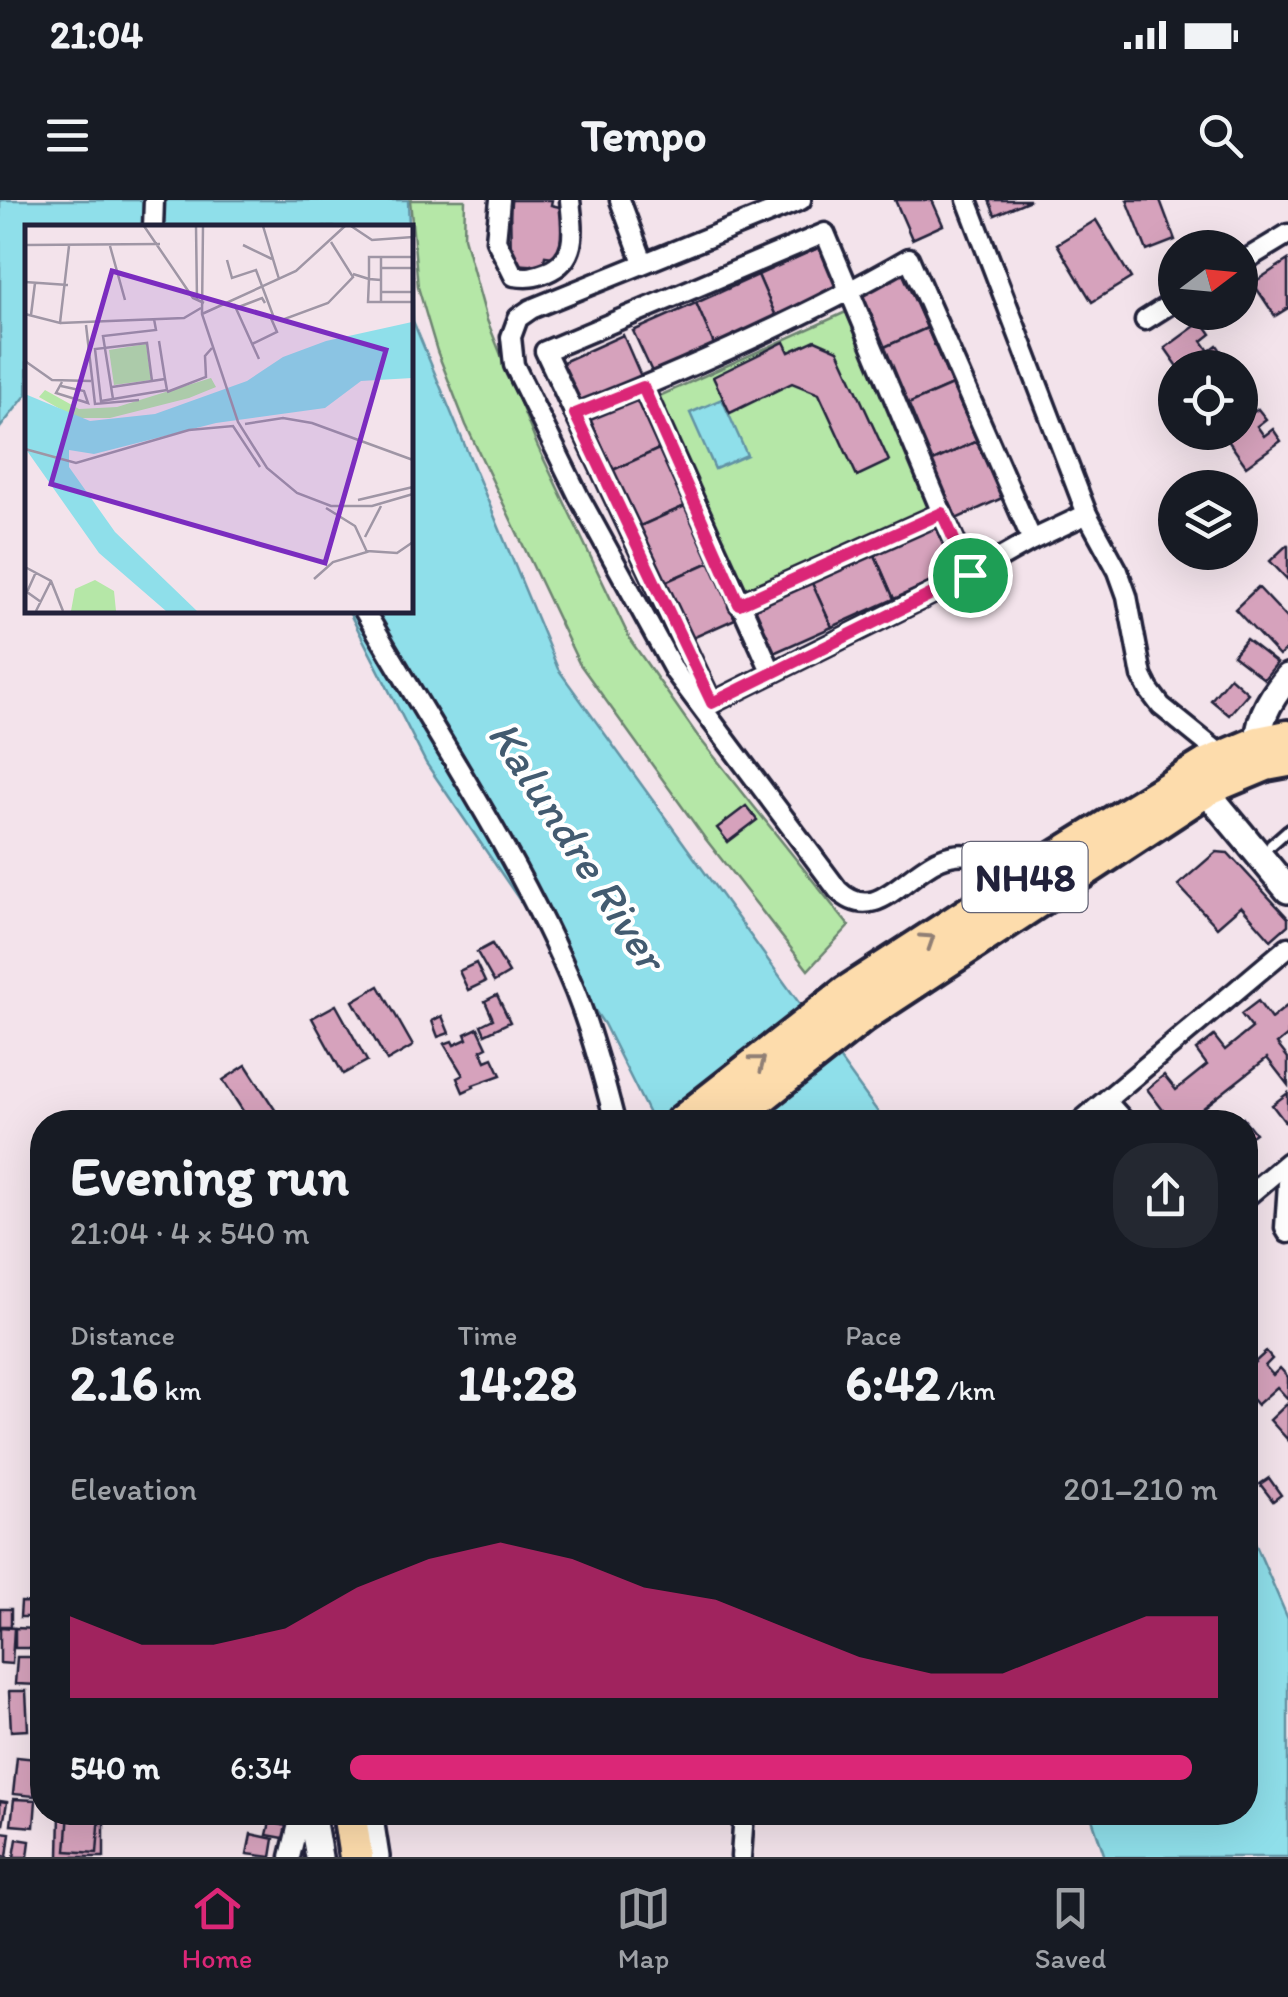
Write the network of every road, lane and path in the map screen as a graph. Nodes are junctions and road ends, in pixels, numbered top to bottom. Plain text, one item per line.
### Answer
1 (154, 200) edge
2 (500, 200) edge
3 (570, 200) edge
4 (620, 200) edge
5 (801, 200) edge
6 (966, 200) edge
7 (153, 225) edge
8 (1288, 234) edge
9 (1258, 252) edge
10 (643, 262) junction
11 (849, 292) junction
12 (1158, 312) edge
13 (1144, 320) dead end
14 (643, 387) junction
15 (575, 414) junction
16 (942, 513) junction
17 (1087, 514) junction
18 (1032, 540) junction
19 (970, 575) junction
20 (739, 604) junction
21 (365, 612) edge
22 (772, 673) junction
23 (1288, 677) edge
24 (1288, 710) edge
25 (1270, 746) edge
26 (1209, 774) junction
27 (1279, 838) edge
28 (1288, 866) edge
29 (1019, 881) junction
30 (1288, 890) edge
31 (1286, 955) edge
32 (855, 1004) junction
33 (1106, 1101) junction
34 (612, 1110) edge
35 (700, 1110) edge
36 (742, 1110) edge
37 (1095, 1110) edge
38 (1114, 1110) edge
39 (1288, 1162) edge
40 (1288, 1183) edge
41 (1258, 1187) edge
42 (1288, 1233) edge
43 (298, 1825) edge
44 (313, 1825) edge
45 (330, 1825) edge
46 (350, 1825) edge
47 (371, 1825) edge
48 (743, 1825) edge
49 (290, 1857) edge
50 (319, 1857) edge
51 (336, 1857) edge
52 (356, 1857) edge
53 (376, 1857) edge
54 (740, 1857) edge

1 - 7 street
2 - 3 street
4 - 10 street
5 - 10 street
6 - 17 street
8 - 9 street
10 - 29 street
11 - 14 street
11 - 15 street
11 - 16 street
11 - 18 street
12 - 13 street
14 - 15 street
14 - 20 street
15 - 22 street
16 - 19 street
16 - 20 street
17 - 18 street
17 - 26 street
18 - 19 street
19 - 22 street
20 - 22 street
21 - 34 street
23 - 25 street
24 - 25 street
25 - 26 highway, NH48
26 - 27 street
26 - 29 highway, NH48
26 - 30 street
26 - 32 highway, NH48
27 - 28 street
32 -> 29 highway, NH48
31 - 33 street
35 -> 32 highway, NH48
32 - 36 highway, NH48
33 - 37 street
33 - 38 street
39 - 41 street
40 - 42 street
43 - 49 street
44 - 50 street
45 - 51 highway
46 - 52 highway
47 - 53 street
48 - 54 street

